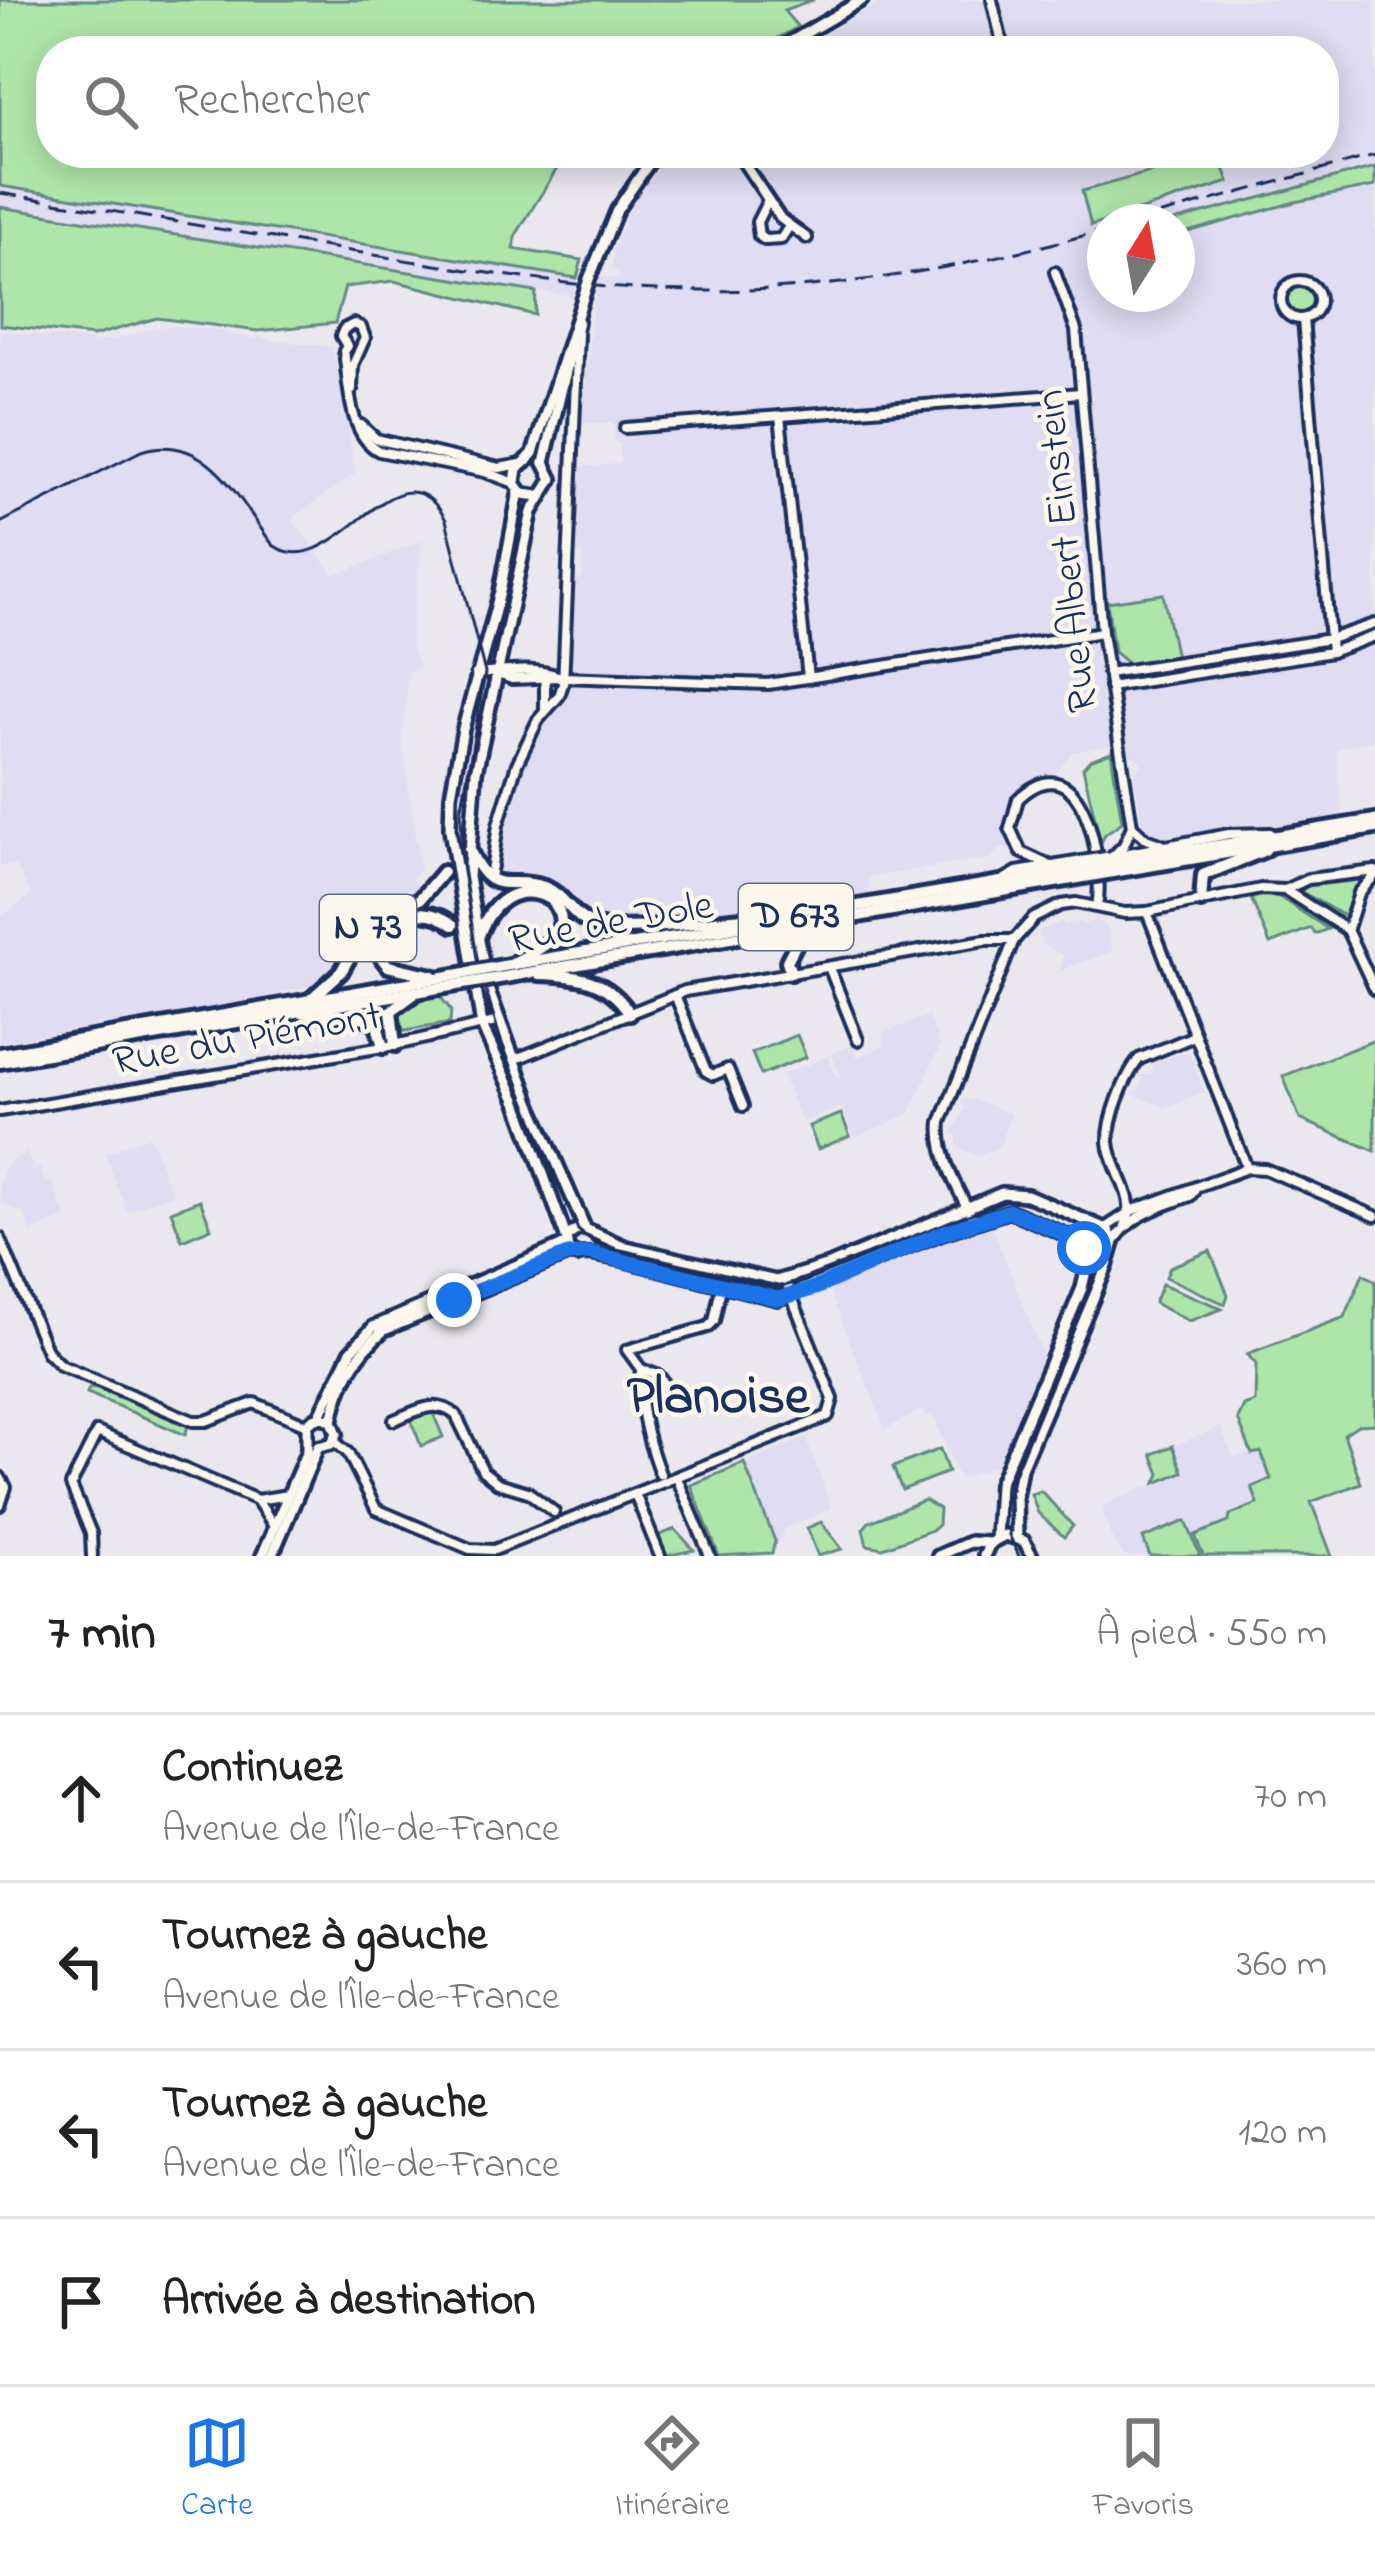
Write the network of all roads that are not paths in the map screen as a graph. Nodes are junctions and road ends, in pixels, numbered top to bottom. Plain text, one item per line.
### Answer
1 (862, 0) edge
2 (992, 0) edge
3 (801, 36) edge
4 (1000, 36) edge
5 (646, 168) edge
6 (746, 168) edge
7 (767, 201) junction
8 (788, 228) junction
9 (807, 238) dead end
10 (1055, 272) dead end
11 (583, 298) junction
12 (1303, 319) junction
13 (578, 327) junction
14 (347, 346) junction
15 (359, 347) junction
16 (352, 390) junction
17 (1081, 392) junction
18 (355, 412) junction
19 (780, 416) junction
20 (625, 428) dead end
21 (416, 449) junction
22 (406, 457) junction
23 (523, 462) junction
24 (544, 464) junction
25 (550, 485) junction
26 (517, 486) junction
27 (539, 496) junction
28 (570, 501) junction
29 (1375, 624) edge
30 (1102, 632) junction
31 (1375, 636) edge
32 (1330, 639) junction
33 (1331, 652) junction
34 (496, 673) junction
35 (476, 674) junction
36 (1108, 674) junction
37 (561, 677) junction
38 (808, 678) junction
39 (545, 680) junction
40 (1110, 687) junction
41 (545, 710) junction
42 (1375, 825) edge
43 (1132, 826) junction
44 (450, 830) junction
45 (1302, 832) junction
46 (1280, 844) junction
47 (1165, 845) junction
48 (469, 849) junction
49 (1108, 862) junction
50 (1090, 864) junction
51 (1051, 866) junction
52 (443, 872) joint
53 (1375, 873) edge
54 (490, 878) junction
55 (998, 883) junction
56 (1285, 890) junction
57 (1201, 901) junction
58 (1097, 907) junction
59 (873, 912) junction
60 (1148, 912) junction
61 (820, 913) junction
62 (453, 925) joint
63 (1347, 930) junction
64 (472, 937) junction
65 (1014, 940) junction
66 (829, 967) junction
67 (507, 970) junction
68 (791, 973) junction
69 (451, 979) junction
70 (421, 990) junction
71 (1375, 990) edge
72 (675, 995) junction
73 (308, 1001) junction
74 (295, 1012) junction
75 (630, 1014) junction
76 (502, 1020) junction
77 (482, 1026) junction
78 (1194, 1036) junction
79 (858, 1040) dead end
80 (389, 1046) junction
81 (0, 1058) edge
82 (516, 1059) junction
83 (743, 1106) dead end
84 (0, 1111) edge
85 (1247, 1168) junction
86 (1194, 1190) junction
87 (967, 1207) junction
88 (1131, 1211) junction
89 (1375, 1216) edge
90 (976, 1222) junction
91 (1125, 1226) junction
92 (1100, 1227) junction
93 (589, 1231) junction
94 (0, 1238) edge
95 (566, 1240) junction
96 (1083, 1242) junction
97 (1112, 1246) junction
98 (590, 1253) junction
99 (1090, 1254) junction
100 (577, 1256) junction
101 (785, 1280) junction
102 (720, 1292) dead end
103 (792, 1296) junction
104 (641, 1370) junction
105 (672, 1394) dead end
106 (319, 1417) junction
107 (394, 1420) dead end
108 (332, 1421) junction
109 (307, 1425) junction
110 (334, 1441) junction
111 (314, 1445) junction
112 (659, 1474) dead end
113 (0, 1477) edge
114 (677, 1478) junction
115 (632, 1495) junction
116 (288, 1496) junction
117 (257, 1500) junction
118 (0, 1505) edge
119 (554, 1512) dead end
120 (274, 1526) junction
121 (1017, 1537) junction
122 (993, 1540) junction
123 (92, 1556) edge
124 (262, 1556) edge
125 (272, 1556) edge
126 (660, 1556) edge
127 (710, 1556) edge
128 (938, 1556) edge
129 (984, 1556) edge
130 (1033, 1556) edge

1 - 3 street
2 - 4 street
5 - 11 street, bridge
6 - 7 street
7 - 8 street
7 - 8 street
8 - 9 street
10 - 17 street, Rue Albert Einstein
11 - 13 street
11 - 23 street
12 - 12 street
12 - 32 street
13 - 24 street
13 - 28 street
14 - 15 street
14 - 15 street
14 - 16 street
15 - 16 street
16 - 18 street
17 - 19 street
17 - 30 street, Rue Albert Einstein
18 - 21 street
18 - 22 street
19 - 20 street
19 - 38 street
21 - 22 street
21 - 23 street
22 - 26 street
23 - 24 street
23 - 26 street
24 - 25 street
25 - 27 street
25 - 28 street
26 - 27 street
26 - 35 street
27 - 34 street
28 - 37 street
29 - 32 street
30 - 36 street, Rue Albert Einstein
30 - 38 street
31 - 33 street
32 - 33 street
32 - 36 street
33 - 40 street
34 - 35 street
34 - 37 street
34 - 39 street
34 - 48 street
35 - 44 street
36 - 40 street, Rue Albert Einstein
37 - 38 street
37 - 39 street
37 - 41 street
39 - 41 street
40 - 43 street, Rue Albert Einstein
41 - 54 street
42 - 45 main road, Rue de Dole / D 673
42 - 46 main road, Rue de Dole / D 673
43 - 47 street
43 - 49 street
44 - 52 street, N 73
44 - 64 street
45 - 47 street, Rue de Dole
45 - 49 main road, Rue de Dole / D 673
46 - 49 main road, Rue de Dole / D 673
46 - 57 main road
47 - 49 street, Rue de Dole
48 - 54 main road
48 - 64 street
49 - 50 main road, Rue de Dole / D 673, bridge
50 - 51 street, Rue de Dole
50 - 51 street
50 - 55 main road, Rue de Dole / D 673
50 - 58 street
50 - 59 main road, Rue de Dole / D 673
51 - 55 street, Rue de Dole
52 - 73 main road, N 73
53 - 56 street
53 - 63 street
54 - 61 main road
55 - 61 main road, Rue de Dole / D 673
56 - 57 street
56 - 63 street
57 - 60 street
58 - 60 street
58 - 65 street
59 - 67 main road, Rue de Dole / D 673
59 - 68 main road
60 - 78 street
61 - 67 main road, Rue de Dole / D 673
62 - 64 street
62 - 69 main road
63 - 71 street
64 - 67 main road
64 - 76 street
64 - 77 street
65 - 66 street
65 - 87 street
66 - 68 street
66 - 79 street
67 - 69 main road, Rue de Dole / D 673, bridge
67 - 75 main road
68 - 72 street
69 - 70 main road, Rue de Dole / D 673
69 - 73 main road, Rue de Dole / D 673
70 - 74 main road, Rue de Dole / D 673
70 - 80 main road
72 - 75 street
72 - 83 street
73 - 81 main road, Rue de Dole / D 673
74 - 80 main road
74 - 81 main road, Rue de Dole / D 673
75 - 82 street
76 - 77 street, Rue du Piémont
76 - 82 street
77 - 80 street, Rue du Piémont
77 - 95 street
78 - 85 street
78 - 88 street
80 - 84 street, Rue du Piémont
82 - 93 street
85 - 86 street
85 - 89 street
86 - 88 street
86 - 91 street
87 - 90 street
87 - 92 street
87 - 101 street
88 - 91 street
88 - 92 street
90 - 96 street
90 - 103 street
91 - 97 street
92 - 96 street
92 - 97 street
93 - 95 street
93 - 98 street
93 - 101 street
94 - 109 street
95 - 100 street
95 - 106 street
96 - 99 street
97 - 99 street
97 - 121 street
98 - 100 street
98 - 103 street
99 - 122 street
100 - 108 street
101 - 103 street
102 - 104 street
103 - 114 street
104 - 105 street
104 - 112 street
106 - 108 street
106 - 109 street
107 - 119 street
108 - 110 street
109 - 111 street
110 - 111 street
110 - 115 street
111 - 116 street
111 - 125 street
113 - 118 street
114 - 115 street
114 - 127 street
115 - 126 street
116 - 117 street
116 - 120 street
117 - 120 street
117 - 123 street
120 - 124 street
121 - 122 street
121 - 130 street
122 - 128 street
122 - 129 street

